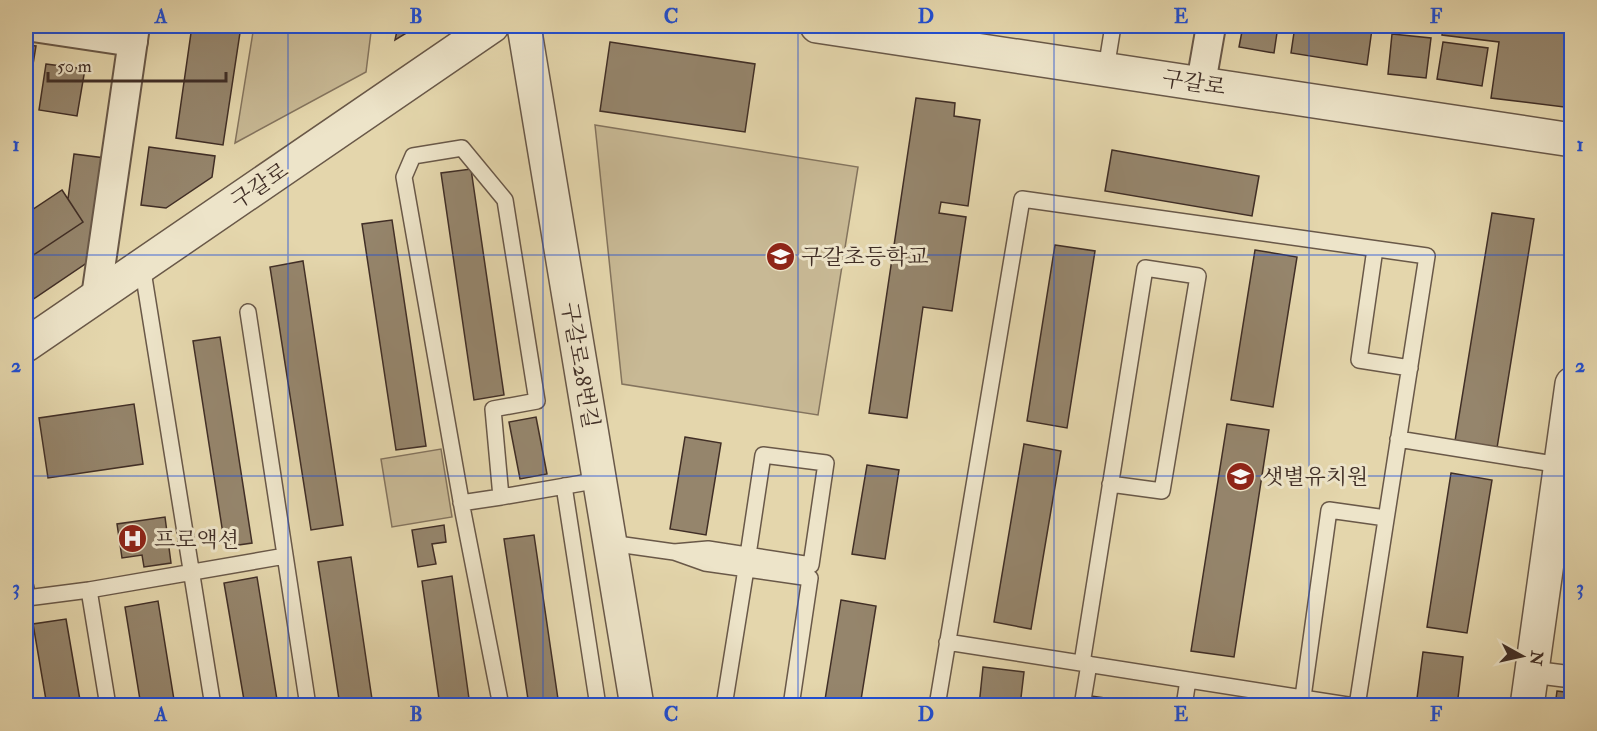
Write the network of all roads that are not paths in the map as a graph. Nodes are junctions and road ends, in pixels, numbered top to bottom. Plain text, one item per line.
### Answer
1 (26, 26) edge
2 (492, 26) edge
3 (524, 26) edge
4 (1113, 26) edge
5 (1211, 26) edge
6 (835, 27) edge
7 (134, 34) edge
8 (1106, 69) junction
9 (1201, 83) junction
10 (1572, 140) edge
11 (1375, 249) junction
12 (142, 265) junction
13 (96, 297) junction
14 (248, 312) dead end
15 (26, 345) edge
16 (1410, 368) junction
17 (1572, 384) edge
18 (1398, 439) junction
19 (1565, 454) edge
20 (600, 480) junction
21 (1110, 484) junction
22 (564, 486) junction
23 (501, 497) junction
24 (461, 503) junction
25 (1386, 518) junction
26 (610, 543) junction
27 (285, 556) junction
28 (747, 562) junction
29 (191, 570) junction
30 (26, 588) edge
31 (88, 590) junction
32 (947, 642) junction
33 (1086, 664) junction
34 (1532, 672) junction
35 (1572, 677) edge
36 (1188, 680) junction
37 (1303, 697) junction
38 (108, 705) edge
39 (213, 705) edge
40 (308, 705) edge
41 (501, 705) edge
42 (598, 705) edge
43 (637, 705) edge
44 (724, 705) edge
45 (791, 705) edge
46 (936, 705) edge
47 (1082, 705) edge
48 (1184, 705) edge
49 (1356, 705) edge
50 (1527, 705) edge

1 - 7 street
2 - 12 street, 구갈로
3 - 20 street, 구갈로28번길
4 - 8 lane
5 - 9 street
6 - 8 street, 구갈로
7 - 13 street
8 - 9 street, 구갈로
9 - 10 street, 구갈로
11 - 16 lane
11 - 16 lane
11 - 32 lane
12 - 13 street, 구갈로
12 - 29 lane
13 - 15 street, 구갈로
14 - 27 lane
16 - 18 lane
17 - 19 street
18 - 19 lane
18 - 25 lane
19 - 34 street
20 - 22 lane
20 - 26 street, 구갈로28번길
21 - 21 lane
21 - 33 lane
22 - 23 lane
22 - 42 lane
23 - 24 lane
23 - 24 lane
24 - 41 lane
25 - 37 lane
25 - 49 lane
26 - 28 lane
26 - 43 street, 구갈로28번길
27 - 29 lane
27 - 40 lane
28 - 28 lane
28 - 44 lane
28 - 45 lane
29 - 31 lane
29 - 39 lane
30 - 31 lane
31 - 38 lane
32 - 33 lane
32 - 46 lane
33 - 36 lane
33 - 47 lane
34 - 35 street
34 - 50 street
36 - 37 lane
36 - 48 lane
37 - 49 lane

